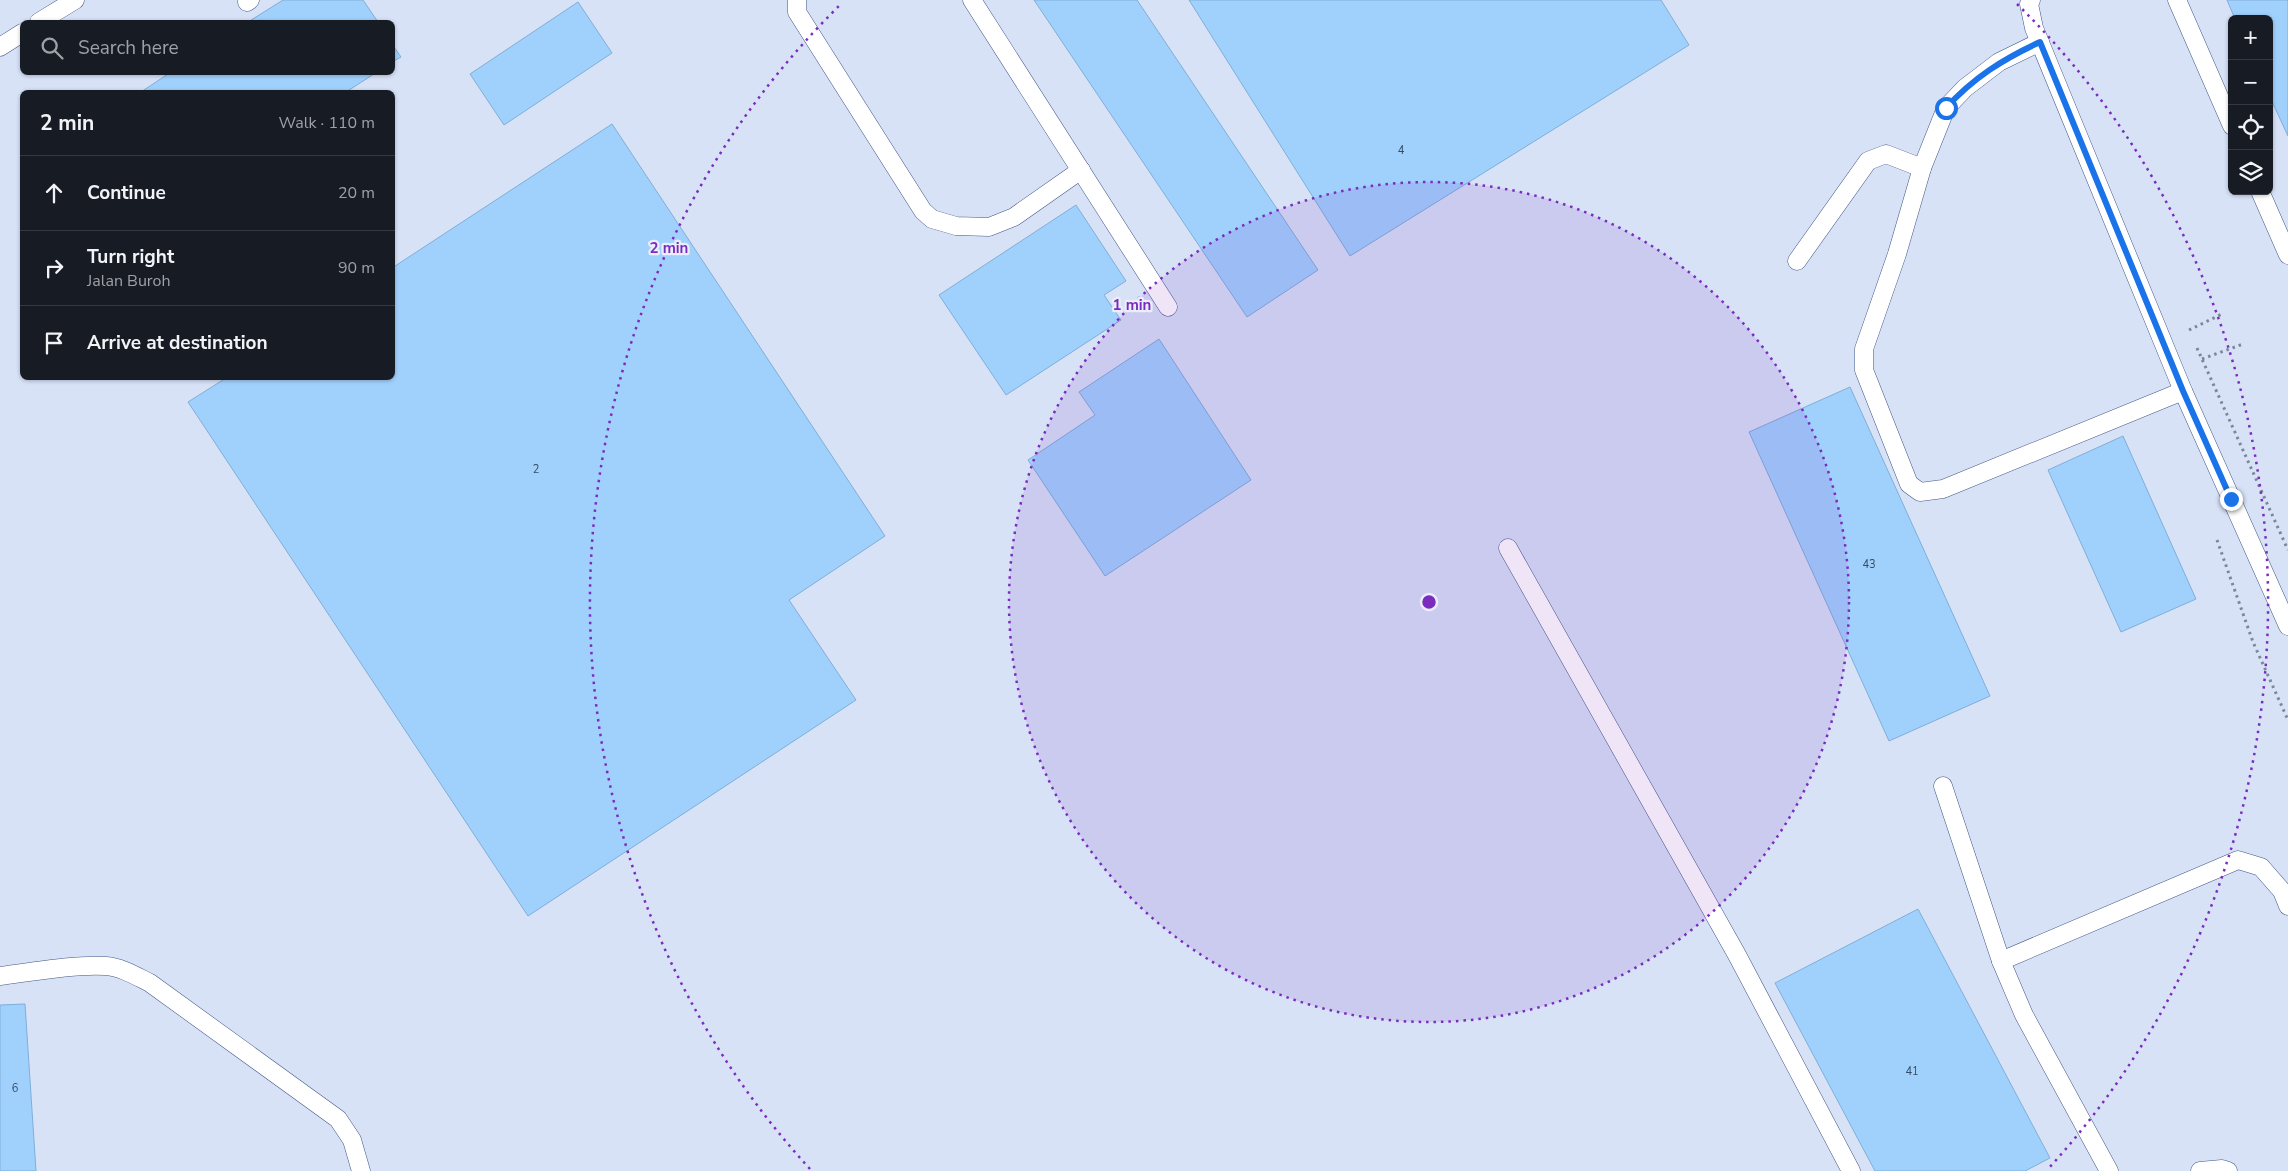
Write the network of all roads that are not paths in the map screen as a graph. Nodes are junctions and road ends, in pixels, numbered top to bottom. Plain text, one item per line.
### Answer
1 (75, 0) edge
2 (797, 0) edge
3 (972, 0) edge
4 (2031, 0) edge
5 (2177, 0) edge
6 (42, 20) edge
7 (20, 34) edge
8 (2040, 42) junction
9 (0, 47) edge
10 (2228, 117) edge
11 (1922, 168) junction
12 (1081, 170) junction
13 (2262, 195) edge
14 (2288, 255) edge
15 (1797, 261) dead end
16 (1168, 307) dead end
17 (2183, 391) junction
18 (1508, 548) dead end
19 (2288, 626) edge
20 (1943, 786) dead end
21 (2288, 906) edge
22 (2001, 961) junction
23 (0, 976) edge
24 (361, 1171) edge
25 (1852, 1171) edge
26 (2109, 1171) edge
27 (2200, 1171) edge
28 (2228, 1171) edge

1 - 6 lane
2 - 12 lane
3 - 12 lane
4 - 8 lane
5 - 10 lane
7 - 9 lane
8 - 11 lane
8 - 17 lane
11 - 15 lane
11 - 17 lane
12 - 16 lane
13 - 14 lane
17 - 19 lane
18 - 25 lane
20 - 22 lane
21 - 22 lane
22 - 26 lane
23 - 24 lane
27 - 28 lane

